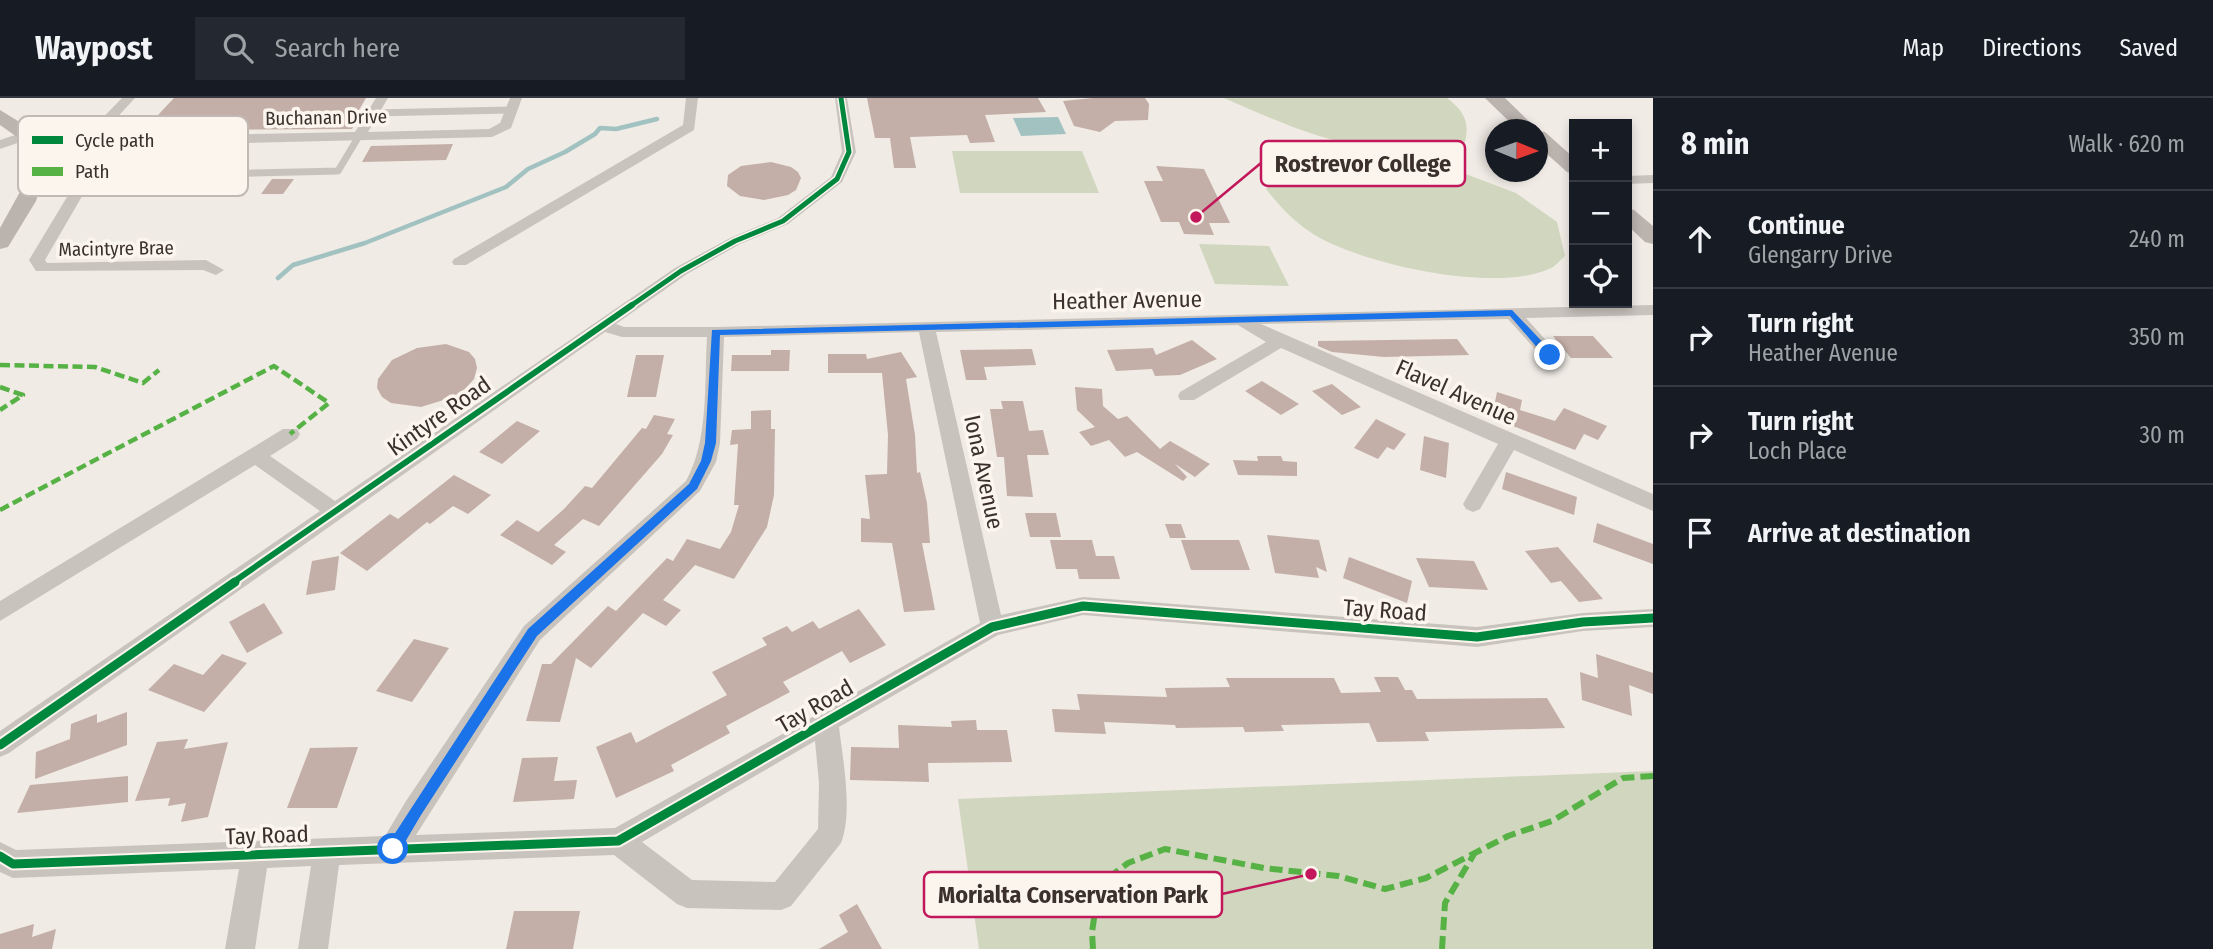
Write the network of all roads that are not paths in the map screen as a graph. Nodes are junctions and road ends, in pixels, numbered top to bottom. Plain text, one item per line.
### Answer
1 (130, 98) edge
2 (383, 98) edge
3 (692, 98) edge
4 (841, 98) edge
5 (1494, 98) edge
6 (514, 104) edge
7 (373, 113) junction
8 (0, 116) edge
9 (112, 116) edge
10 (1518, 119) edge
11 (18, 129) edge
12 (359, 136) junction
13 (18, 138) edge
14 (248, 139) edge
15 (0, 145) edge
16 (1548, 145) edge
17 (1569, 164) edge
18 (248, 173) edge
19 (1653, 179) edge
20 (1632, 180) edge
21 (29, 196) edge
22 (75, 196) edge
23 (1632, 218) edge
24 (1653, 237) edge
25 (0, 242) edge
26 (460, 262) dead end
27 (216, 270) dead end
28 (1653, 310) edge
29 (1512, 313) junction
30 (1242, 320) junction
31 (602, 325) junction
32 (927, 328) junction
33 (716, 332) junction
34 (1280, 341) junction
35 (1550, 355) dead end
36 (1187, 396) dead end
37 (290, 434) dead end
38 (1510, 442) junction
39 (255, 455) junction
40 (1653, 503) edge
41 (1473, 504) dead end
42 (335, 511) junction
43 (0, 612) edge
44 (1653, 618) edge
45 (992, 627) junction
46 (826, 722) junction
47 (0, 745) edge
48 (618, 841) junction
49 (393, 849) junction
50 (327, 852) junction
51 (255, 855) junction
52 (0, 856) edge
53 (240, 949) edge
54 (313, 949) edge

1 - 9 street, Buchanan Drive
2 - 7 street
3 - 26 street
4 - 31 street, Kintyre Road
5 - 10 main road
6 - 7 lane
6 - 12 street, Buchanan Drive
7 - 12 street
8 - 11 main road
12 - 14 street, Buchanan Drive
12 - 18 lane
13 - 15 street
16 - 17 main road
19 - 20 street
21 - 25 main road
22 - 27 street, Macintyre Brae
23 - 24 main road
28 - 29 street, Heather Avenue
29 - 30 street, Heather Avenue
29 - 35 street
30 - 32 street, Heather Avenue
30 - 34 street, Flavel Avenue
31 - 33 street, Heather Avenue
31 - 42 street, Kintyre Road
32 - 33 street, Heather Avenue
32 - 45 street, Iona Avenue
33 - 49 street
34 - 36 street
34 - 38 street, Flavel Avenue
37 - 39 street
38 - 40 street, Flavel Avenue
38 - 41 street
39 - 42 street
39 - 43 street
42 - 47 street, Kintyre Road
44 - 45 street, Tay Road
45 - 46 street, Tay Road
46 - 48 street, Tay Road
46 - 48 street
48 - 49 street, Tay Road
49 - 50 street, Tay Road
50 - 51 street, Tay Road
50 - 54 street
51 - 52 street, Tay Road
51 - 53 street

